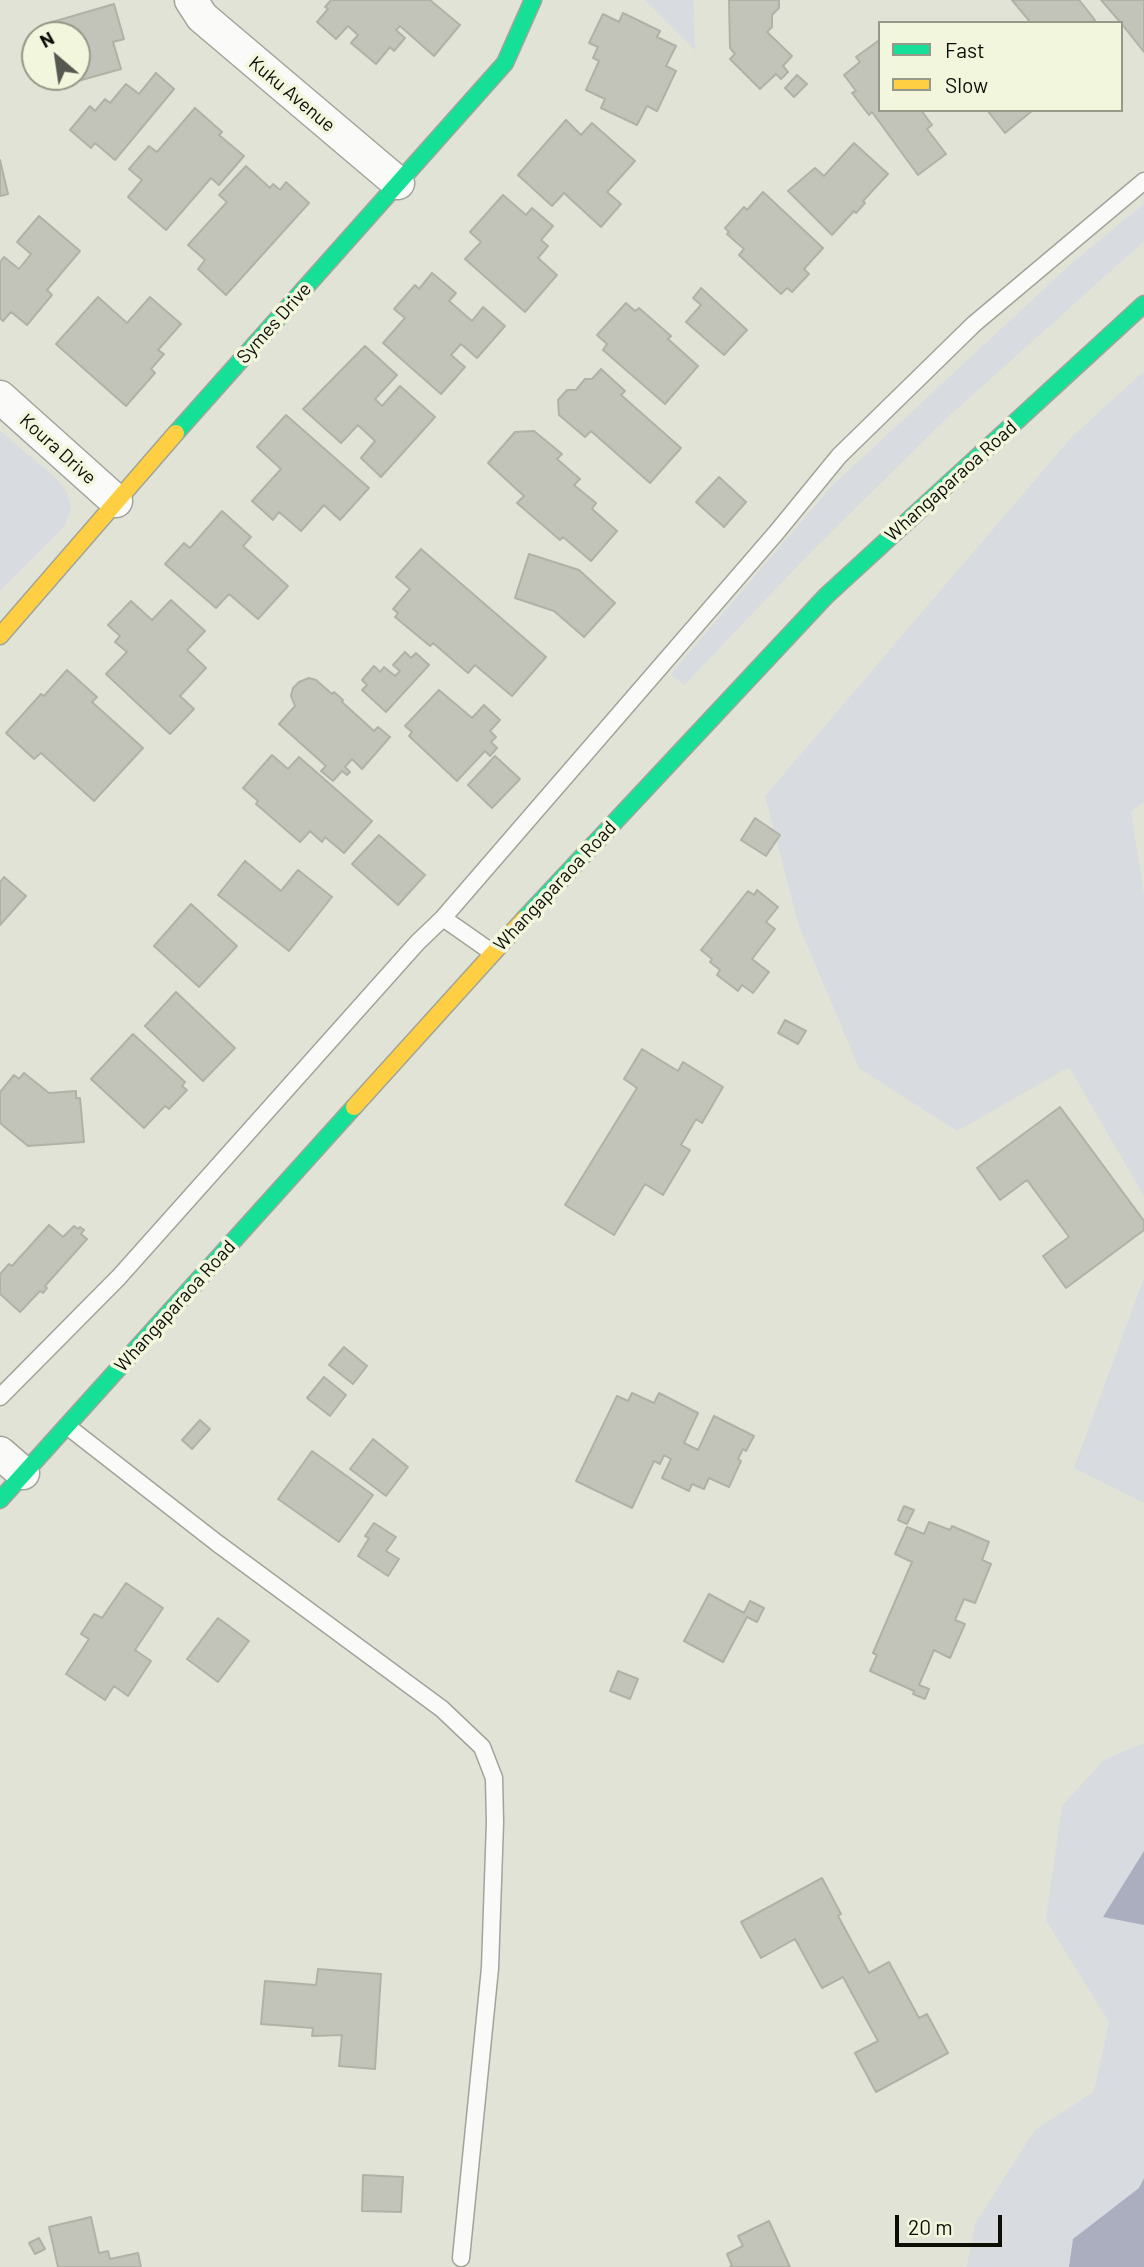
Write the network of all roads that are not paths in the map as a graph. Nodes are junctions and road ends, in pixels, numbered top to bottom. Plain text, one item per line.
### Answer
1 (191, 0) edge
2 (533, 0) edge
3 (1144, 181) edge
4 (398, 183) junction
5 (1144, 304) edge
6 (0, 397) edge
7 (116, 501) junction
8 (0, 636) edge
9 (443, 918) junction
10 (493, 953) junction
11 (0, 1397) edge
12 (67, 1426) junction
13 (12, 1463) edge
14 (0, 1500) edge
15 (461, 2258) dead end

1 - 4 street, Kuku Avenue
2 - 4 main road, Symes Drive
3 - 9 lane
4 - 7 main road, Symes Drive
5 - 10 main road, Whangaparaoa Road
6 - 7 street, Koura Drive
7 - 8 main road, Symes Drive
9 - 10 lane
9 - 11 lane
10 - 12 main road, Whangaparaoa Road
12 - 13 main road, Whangaparaoa Road
12 - 15 lane
13 - 14 main road, Whangaparaoa Road

